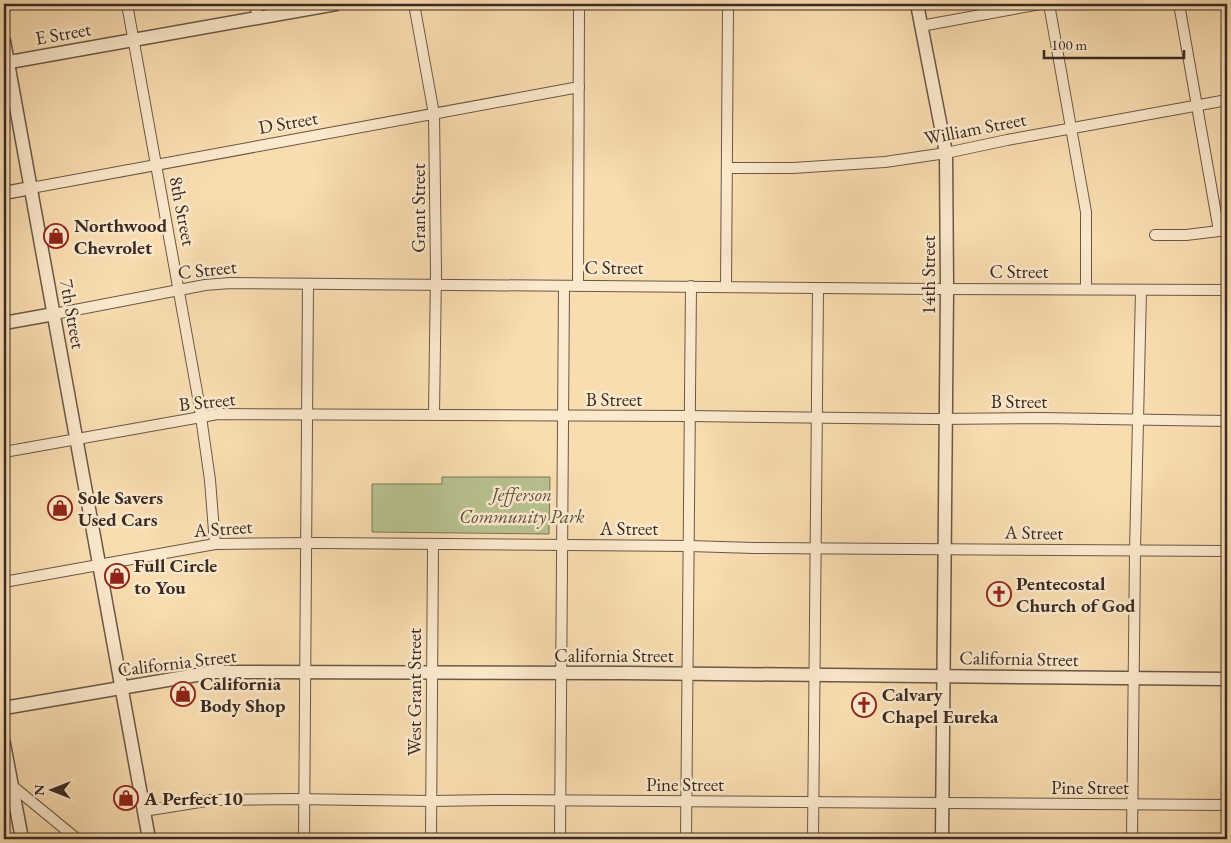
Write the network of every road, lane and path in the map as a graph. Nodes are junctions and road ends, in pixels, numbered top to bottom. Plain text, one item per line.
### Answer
1 (127, 4) edge
2 (255, 4) edge
3 (336, 4) edge
4 (414, 4) edge
5 (579, 4) edge
6 (728, 4) edge
7 (917, 4) edge
8 (1040, 4) edge
9 (1049, 4) edge
10 (1178, 4) edge
11 (258, 18) junction
12 (921, 26) junction
13 (134, 39) junction
14 (4, 41) edge
15 (6, 63) edge
16 (579, 87) junction
17 (1227, 100) edge
18 (1197, 106) junction
19 (434, 114) junction
20 (1072, 128) junction
21 (946, 153) junction
22 (156, 165) junction
23 (728, 168) junction
24 (31, 188) junction
25 (4, 193) edge
26 (1223, 231) edge
27 (1155, 234) dead end
28 (308, 284) junction
29 (435, 285) junction
30 (564, 286) junction
31 (578, 286) junction
32 (691, 286) junction
33 (726, 287) junction
34 (818, 288) junction
35 (947, 289) junction
36 (179, 290) junction
37 (1086, 290) junction
38 (1141, 290) junction
39 (1227, 290) edge
40 (54, 314) junction
41 (4, 323) edge
42 (434, 414) junction
43 (307, 415) junction
44 (201, 416) junction
45 (690, 416) junction
46 (563, 417) junction
47 (816, 418) junction
48 (945, 419) junction
49 (1138, 420) junction
50 (1227, 421) edge
51 (77, 440) junction
52 (4, 452) edge
53 (306, 543) junction
54 (215, 544) junction
55 (433, 544) junction
56 (562, 545) junction
57 (689, 546) junction
58 (815, 548) junction
59 (944, 549) junction
60 (1135, 551) junction
61 (1227, 551) edge
62 (100, 564) junction
63 (4, 582) edge
64 (305, 672) junction
65 (432, 672) junction
66 (560, 674) junction
67 (688, 674) junction
68 (814, 676) junction
69 (943, 676) junction
70 (1134, 678) junction
71 (1227, 679) edge
72 (122, 687) junction
73 (4, 708) edge
74 (4, 744) edge
75 (8, 782) edge
76 (305, 799) junction
77 (431, 801) junction
78 (560, 802) junction
79 (686, 802) junction
80 (813, 803) junction
81 (942, 804) junction
82 (1133, 805) junction
83 (1227, 805) edge
84 (144, 811) junction
85 (22, 839) edge
86 (77, 839) edge
87 (149, 839) edge
88 (304, 839) edge
89 (431, 839) edge
90 (560, 839) edge
91 (686, 839) edge
92 (813, 839) edge
93 (942, 839) edge
94 (1132, 839) edge

1 - 13 street, 8th Street
2 - 11 street
3 - 11 street, E Street
4 - 19 street, Grant Street
5 - 16 street
6 - 23 street
7 - 12 street, 14th Street
8 - 12 street
9 - 20 street
10 - 18 street
11 - 13 street, E Street
12 - 21 street, 14th Street
13 - 15 street, E Street
13 - 22 street, 8th Street
14 - 15 street, 7th Street
15 - 24 street, 7th Street
16 - 19 street, D Street
16 - 31 street
17 - 18 street, William Street
18 - 20 street, William Street
18 - 26 street
19 - 22 street, D Street
19 - 29 street, Grant Street
20 - 21 street, William Street
20 - 37 street
21 - 23 street, William Street
21 - 35 street, 14th Street
22 - 24 street, D Street
22 - 36 street, 8th Street
23 - 33 street
24 - 25 street, D Street
24 - 40 street, 7th Street
26 - 27 street
28 - 29 street, C Street
28 - 36 street, C Street
28 - 43 street
29 - 30 street, C Street
29 - 42 street, Grant Street
30 - 31 street, C Street
30 - 46 street
31 - 32 street, C Street
32 - 33 street, C Street
32 - 45 street
33 - 34 street, C Street
34 - 35 street, C Street
34 - 47 street
35 - 37 street, C Street
35 - 48 street, 14th Street
36 - 40 street, C Street
36 - 44 street, 8th Street
37 - 38 street, C Street
38 - 39 street, C Street
38 - 49 street
40 - 41 street, C Street
40 - 51 street, 7th Street
42 - 43 street, B Street
42 - 46 street, B Street
43 - 44 street, B Street
43 - 53 street
44 - 51 street, B Street
44 - 54 street, 8th Street
45 - 46 street, B Street
45 - 47 street, B Street
45 - 57 street
46 - 56 street
47 - 48 street, B Street
47 - 58 street
48 - 49 street, B Street
48 - 59 street, 14th Street
49 - 50 street, B Street
49 - 60 street
51 - 52 street, B Street
51 - 62 street, 7th Street
53 - 54 street, A Street
53 - 55 street, A Street
53 - 64 street
54 - 62 street, A Street
55 - 56 street, A Street
55 - 65 street, West Grant Street
56 - 57 street, A Street
56 - 66 street
57 - 58 street, A Street
57 - 67 street
58 - 59 street, A Street
58 - 68 street
59 - 60 street, A Street
59 - 69 street, 14th Street
60 - 61 street, A Street
60 - 70 street
62 - 63 street, A Street
62 - 72 street, 7th Street
64 - 65 street, California Street
64 - 72 street, California Street
64 - 76 street
65 - 66 street, California Street
65 - 77 street, West Grant Street
66 - 67 street, California Street
66 - 78 street
67 - 68 street, California Street
67 - 79 street
68 - 69 street, California Street
68 - 80 street
69 - 70 street, California Street
69 - 81 street, 14th Street
70 - 71 street, California Street
70 - 82 street
72 - 73 street, California Street
72 - 84 street, 7th Street
74 - 75 street
75 - 85 street
75 - 86 street
76 - 77 street, Pine Street
76 - 84 street, Pine Street
76 - 88 street
77 - 78 street, Pine Street
77 - 89 street, West Grant Street
78 - 79 street, Pine Street
78 - 90 street
79 - 80 street, Pine Street
79 - 91 street
80 - 81 street, Pine Street
80 - 92 street
81 - 82 street, Pine Street
81 - 93 street, 14th Street
82 - 83 street, Pine Street
82 - 94 street
84 - 87 street, 7th Street

